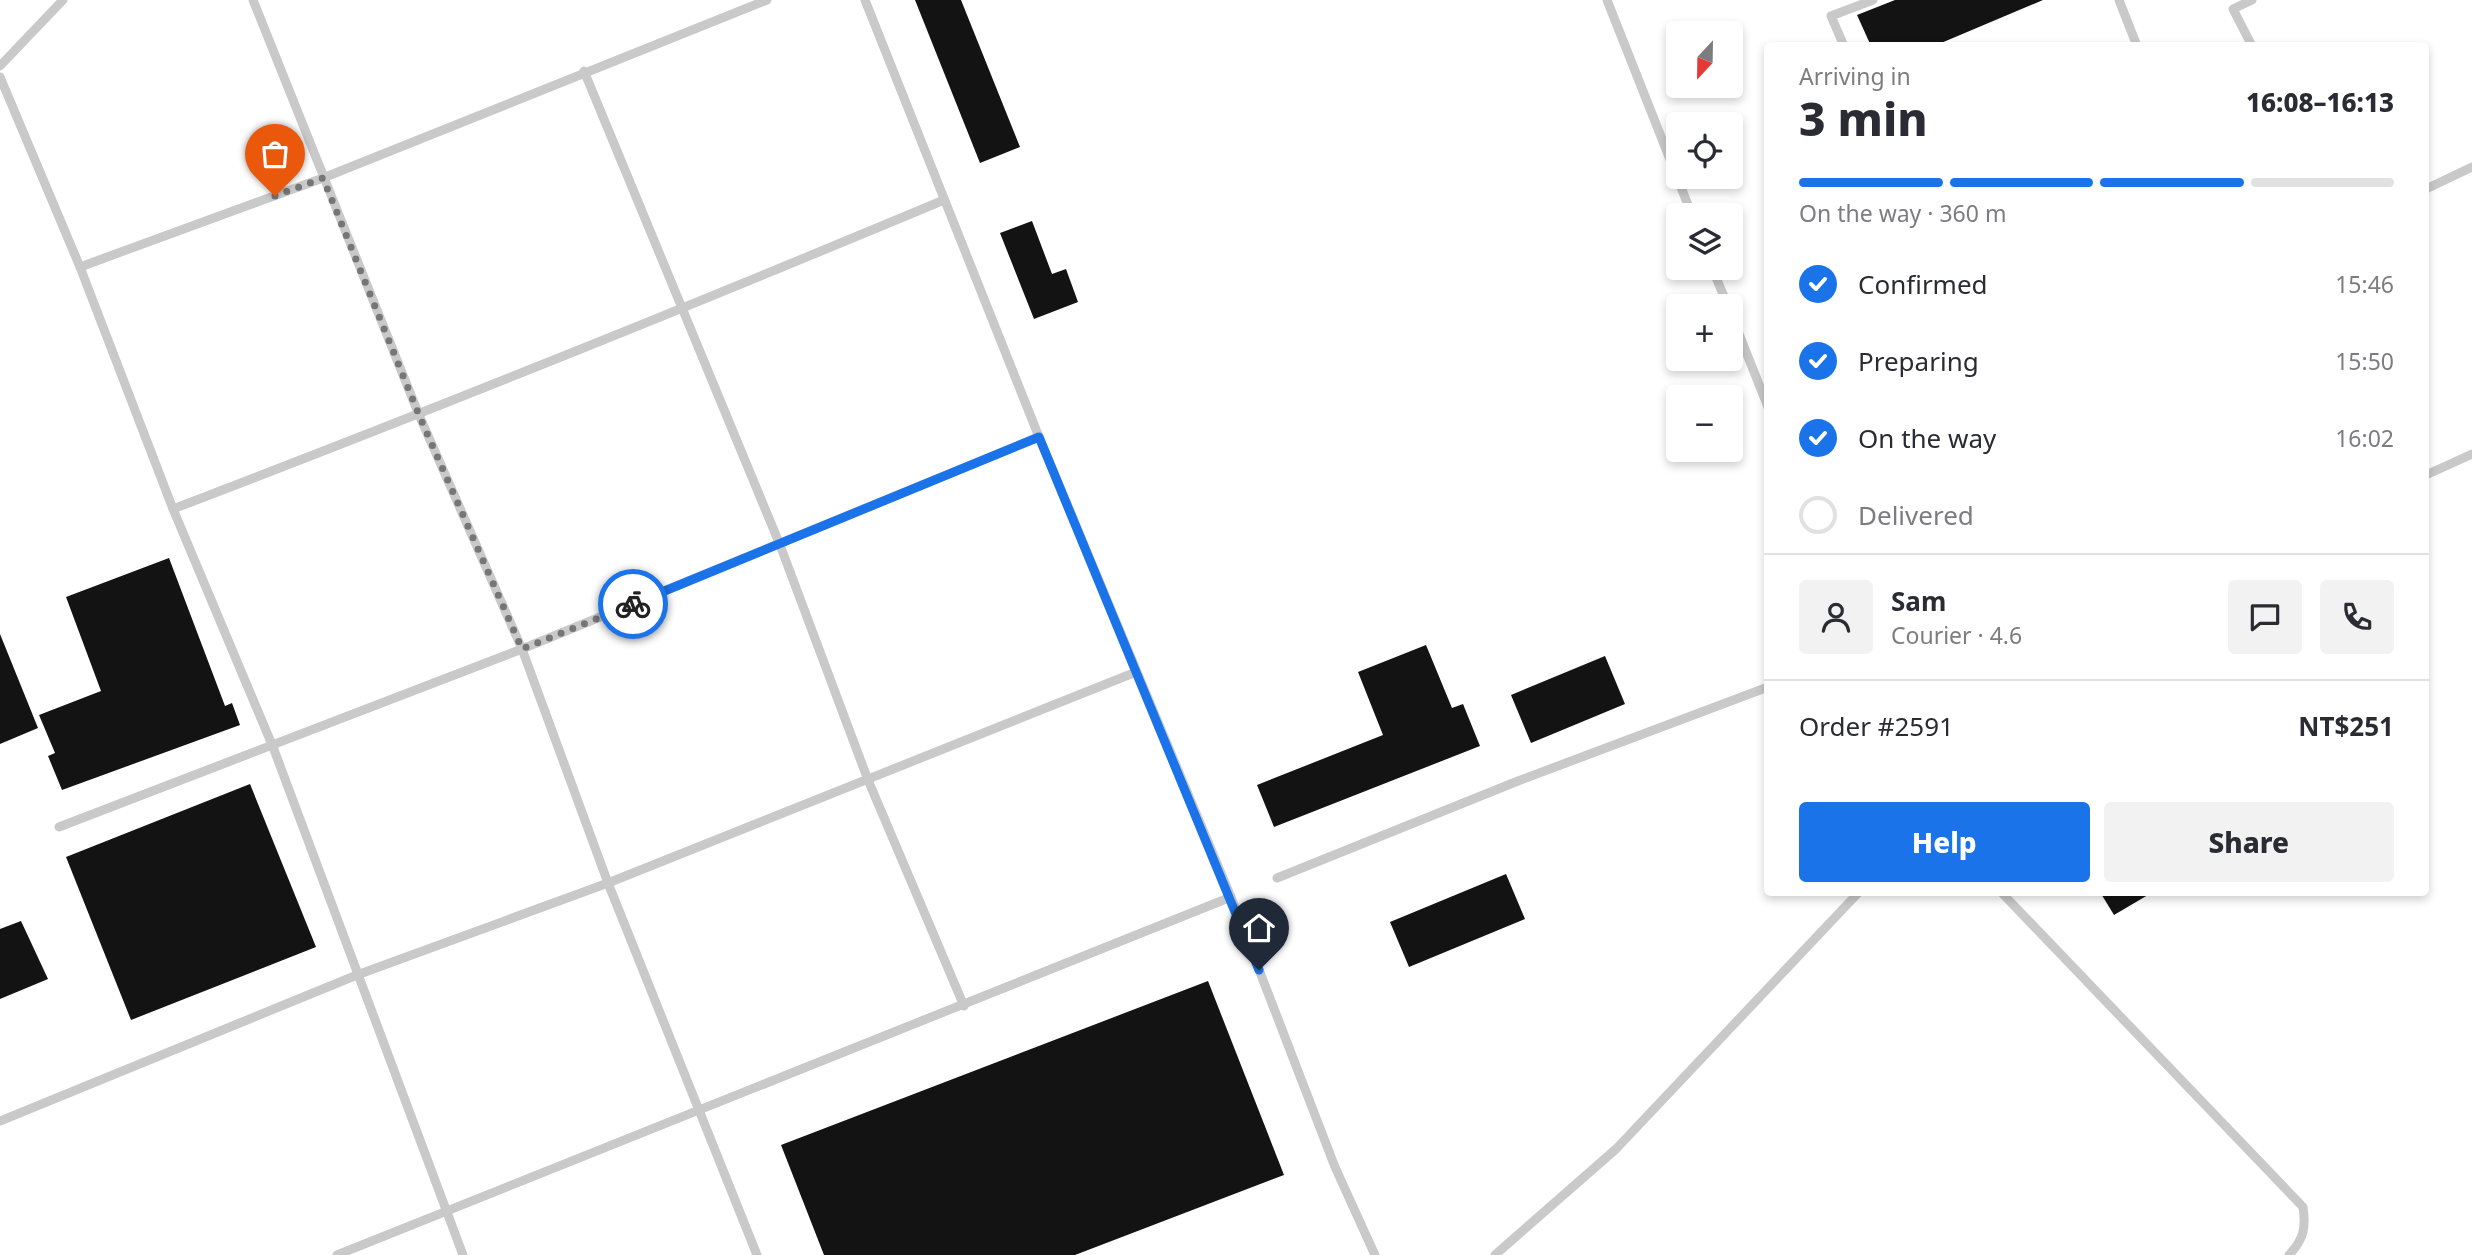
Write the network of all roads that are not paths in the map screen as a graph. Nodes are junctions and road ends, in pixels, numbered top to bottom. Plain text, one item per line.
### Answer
1 (63, 0) edge
2 (253, 0) edge
3 (767, 0) edge
4 (865, 0) edge
5 (1607, 0) edge
6 (1873, 0) edge
7 (2119, 0) edge
8 (2252, 0) edge
9 (1842, 42) edge
10 (2135, 42) edge
11 (2250, 42) edge
12 (0, 66) edge
13 (584, 71) junction
14 (0, 77) edge
15 (2472, 167) edge
16 (323, 178) junction
17 (2429, 188) edge
18 (944, 200) junction
19 (1687, 203) edge
20 (80, 267) junction
21 (683, 310) junction
22 (1743, 344) edge
23 (1764, 397) edge
24 (419, 415) junction
25 (1039, 437) junction
26 (2472, 454) edge
27 (2429, 474) edge
28 (173, 509) junction
29 (780, 545) junction
30 (522, 649) junction
31 (1136, 672) junction
32 (1764, 689) edge
33 (273, 747) junction
34 (868, 779) junction
35 (59, 827) dead end
36 (1277, 878) dead end
37 (608, 883) junction
38 (1855, 896) edge
39 (2005, 896) edge
40 (1231, 897) junction
41 (357, 975) junction
42 (964, 1006) junction
43 (701, 1109) junction
44 (0, 1121) edge
45 (446, 1210) junction
46 (337, 1255) edge
47 (463, 1255) edge
48 (757, 1255) edge
49 (1374, 1255) edge
50 (1495, 1255) edge
51 (2289, 1255) edge

1 - 12 lane
2 - 16 lane
3 - 13 lane
4 - 18 lane
5 - 19 lane
6 - 9 lane
7 - 10 lane
8 - 11 lane
13 - 16 lane
13 - 21 lane
14 - 20 lane
15 - 17 lane
16 - 20 lane
16 - 24 lane
18 - 21 lane
18 - 25 lane
20 - 28 lane
21 - 24 lane
21 - 29 lane
22 - 23 lane
24 - 28 lane
24 - 30 lane
25 - 29 lane
25 - 31 lane
26 - 27 lane
28 - 33 lane
29 - 30 lane
29 - 34 lane
30 - 33 lane
30 - 37 lane
31 - 34 lane
31 - 40 lane
32 - 36 lane
33 - 35 lane
33 - 41 lane
34 - 37 lane
34 - 42 lane
37 - 41 lane
37 - 43 lane
38 - 50 lane
39 - 51 lane
40 - 42 lane
40 - 49 lane
41 - 44 lane
41 - 45 lane
42 - 43 lane
43 - 45 lane
43 - 48 lane
45 - 46 lane
45 - 47 lane

